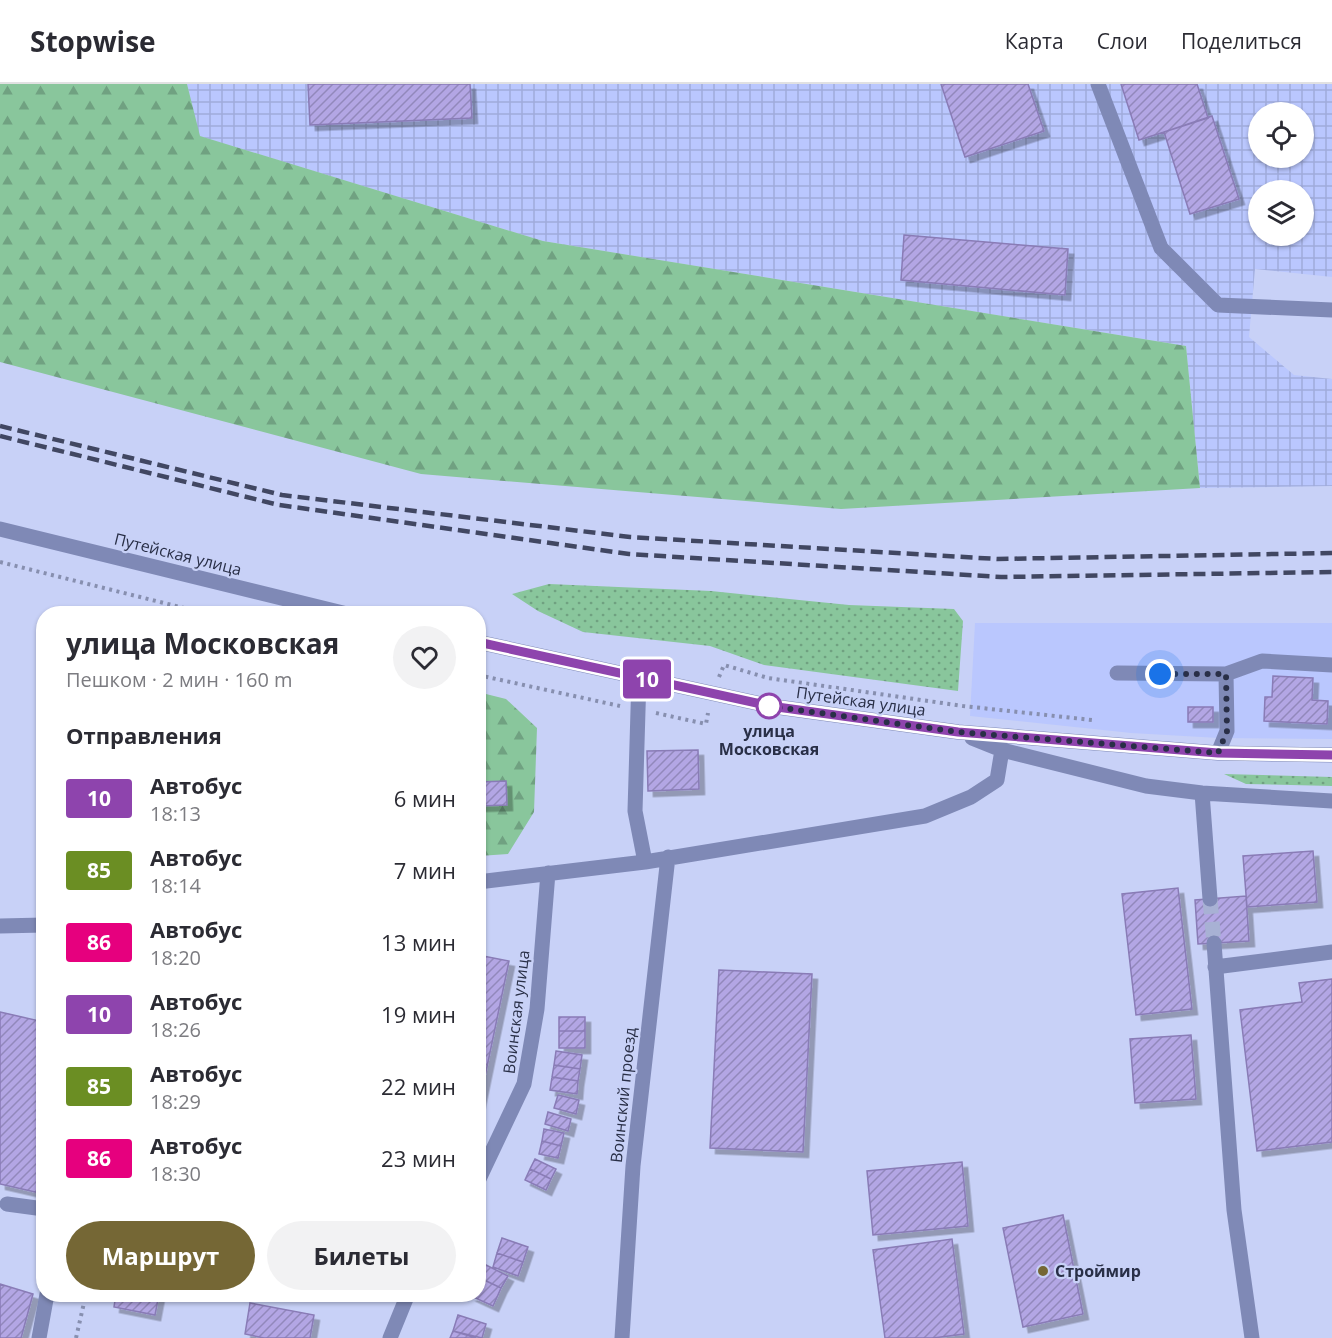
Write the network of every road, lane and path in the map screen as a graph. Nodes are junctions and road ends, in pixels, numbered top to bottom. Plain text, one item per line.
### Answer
1 (1098, 84) edge
2 (1332, 310) edge
3 (0, 529) edge
4 (0, 562) edge
5 (176, 606) edge
6 (314, 606) edge
7 (486, 644) edge
8 (1332, 665) edge
9 (1117, 673) dead end
10 (1226, 674) junction
11 (639, 677) junction
12 (958, 732) junction
13 (1002, 750) junction
14 (1218, 753) junction
15 (1332, 755) edge
16 (1202, 793) junction
17 (1332, 801) edge
18 (668, 857) junction
19 (645, 862) junction
20 (548, 873) junction
21 (486, 881) edge
22 (1210, 899) tunnel mouth
23 (36, 925) edge
24 (0, 926) edge
25 (1214, 943) tunnel mouth
26 (1332, 952) edge
27 (1215, 967) junction
28 (486, 1164) edge
29 (7, 1204) dead end
30 (36, 1208) edge
31 (46, 1302) edge
32 (84, 1302) edge
33 (405, 1302) edge
34 (39, 1338) edge
35 (76, 1338) edge
36 (390, 1338) edge
37 (622, 1338) edge
38 (1252, 1338) edge

1 - 2 street
3 - 6 street, Путейская улица
4 - 5 path
7 - 11 street, Путейская улица
8 - 10 street
9 - 10 street
10 - 14 street
11 - 12 street, Путейская улица
11 - 19 street
12 - 13 street, Путейская улица
12 - 14 street, Путейская улица
13 - 16 street, Путейская улица
13 - 18 street
14 - 15 street, Путейская улица
16 - 17 street, Путейская улица
16 - 22 street
18 - 19 street
18 - 37 street, Воинский проезд
19 - 20 street
20 - 21 street
20 - 28 street, Воинская улица
23 - 24 street
25 - 27 street
26 - 27 street
27 - 38 street
29 - 30 street
31 - 34 street
32 - 35 path
33 - 36 street

